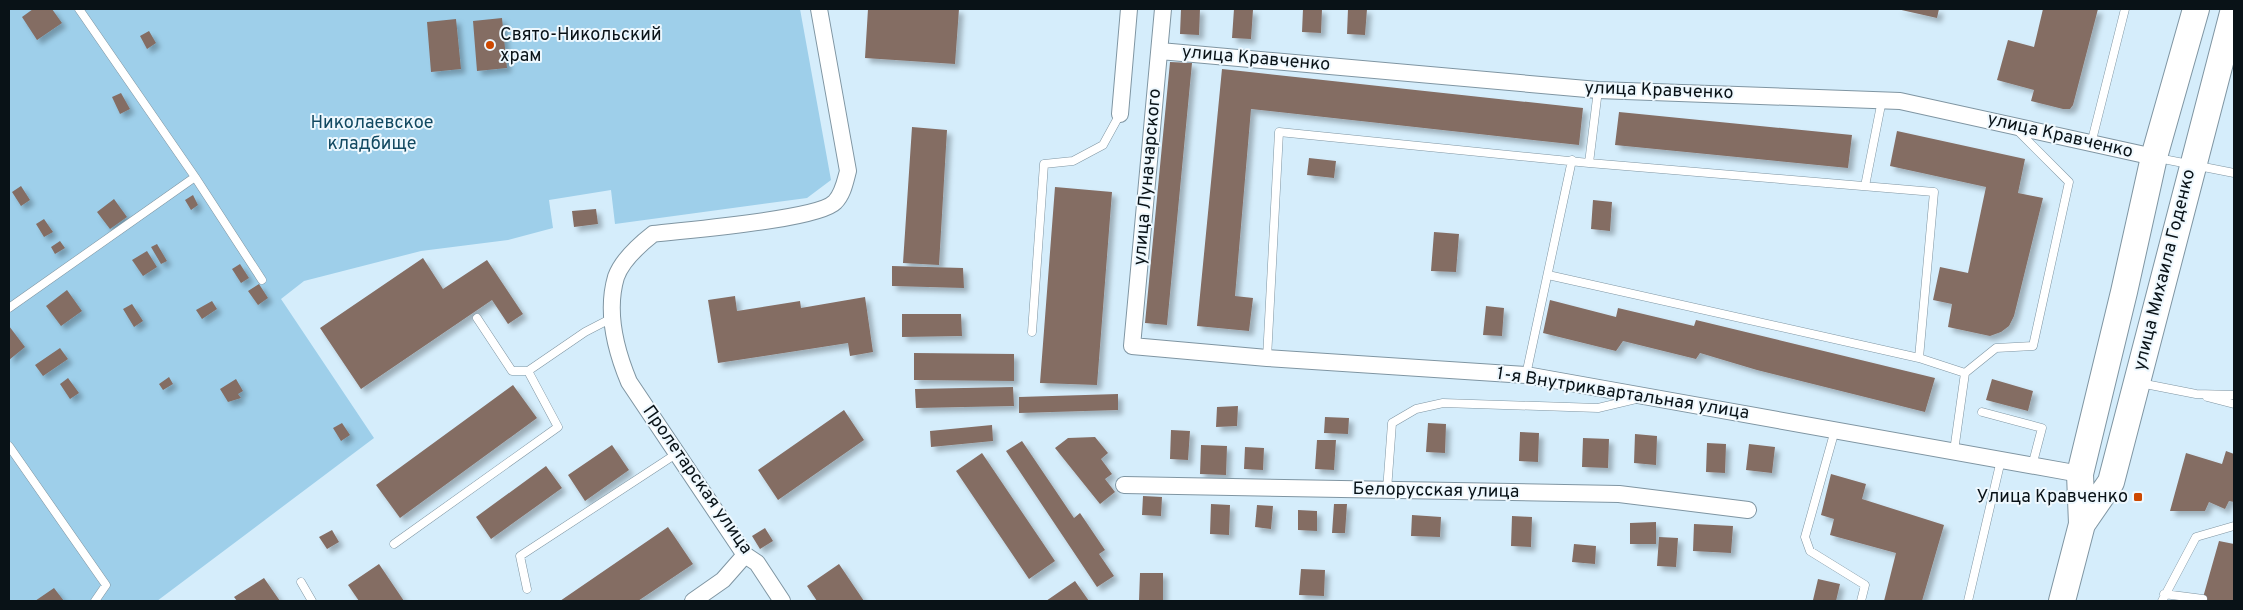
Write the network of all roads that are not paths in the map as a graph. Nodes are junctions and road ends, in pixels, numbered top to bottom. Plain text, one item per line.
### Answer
1 (79, 9) edge
2 (819, 9) edge
3 (1129, 9) edge
4 (1163, 9) edge
5 (2125, 9) edge
6 (2196, 9) edge
7 (2234, 9) edge
8 (1160, 51) junction
9 (1598, 90) junction
10 (1882, 100) junction
11 (1120, 114) joint
12 (2012, 125) junction
13 (2091, 144) junction
14 (2154, 157) junction
15 (1572, 160) junction
16 (1590, 163) junction
17 (2192, 164) junction
18 (2234, 173) edge
19 (195, 177) junction
20 (1865, 186) junction
21 (1548, 275) junction
22 (262, 280) dead end
23 (9, 308) edge
24 (614, 317) junction
25 (477, 318) dead end
26 (1032, 332) dead end
27 (1132, 346) joint
28 (1266, 358) junction
29 (1919, 358) junction
30 (528, 371) junction
31 (1966, 373) junction
32 (1526, 374) junction
33 (2137, 382) junction
34 (2196, 394) junction
35 (2234, 395) edge
36 (1645, 397) junction
37 (2234, 404) edge
38 (1982, 412) dead end
39 (1835, 430) junction
40 (9, 446) edge
41 (1954, 451) junction
42 (676, 454) junction
43 (2001, 460) junction
44 (2032, 466) junction
45 (2080, 474) junction
46 (1124, 485) dead end
47 (1387, 491) junction
48 (1748, 510) dead end
49 (2082, 524) junction
50 (2234, 526) edge
51 (394, 544) dead end
52 (746, 555) junction
53 (301, 582) dead end
54 (528, 589) dead end
55 (2163, 598) edge
56 (2203, 599) dead end
57 (95, 601) edge
58 (312, 601) edge
59 (693, 601) edge
60 (782, 601) edge
61 (1861, 601) edge
62 (1968, 601) edge
63 (2062, 601) edge

1 - 19 lane
2 - 24 street, Пролетарская улица
3 - 11 street, улица Луначарского
4 - 8 street, улица Луначарского
5 - 13 lane
6 - 14 main road, улица Михаила Годенко
7 - 17 main road, улица Михаила Годенко
8 - 9 street, улица Кравченко
8 - 27 street, улица Луначарского
9 - 10 street, улица Кравченко
9 - 16 lane
10 - 12 street, улица Кравченко
10 - 20 lane
11 - 26 lane
12 - 13 street, улица Кравченко
12 - 31 lane
13 - 14 street, улица Кравченко
14 - 17 lane
14 - 45 main road, улица Михаила Годенко
15 - 16 lane
15 - 21 lane
15 - 28 lane
16 - 20 lane
17 - 18 lane
17 - 33 main road, улица Михаила Годенко
19 - 22 lane
19 - 23 lane
20 - 29 lane
21 - 29 lane
21 - 32 lane
24 - 30 lane
24 - 42 street, Пролетарская улица
25 - 30 lane
27 - 28 street, 1-я Внутриквартальная улица
28 - 32 street, 1-я Внутриквартальная улица
29 - 31 lane
30 - 51 lane
31 - 41 lane
32 - 36 street, 1-я Внутриквартальная улица
33 - 34 lane
33 - 49 main road, улица Михаила Годенко
34 - 35 lane
34 - 37 lane
36 - 39 street, 1-я Внутриквартальная улица
36 - 47 lane
38 - 44 lane
39 - 41 street, 1-я Внутриквартальная улица
39 - 61 lane
40 - 57 lane
41 - 43 street, 1-я Внутриквартальная улица
42 - 52 street, Пролетарская улица
42 - 54 lane
43 - 44 street, 1-я Внутриквартальная улица
43 - 62 lane
44 - 45 street, 1-я Внутриквартальная улица
45 - 49 main road, улица Михаила Годенко
46 - 47 street, Белорусская улица
47 - 48 street, Белорусская улица
49 - 63 main road, улица Михаила Годенко
50 - 55 lane
52 - 59 street
52 - 60 street, Пролетарская улица
53 - 58 lane
55 - 56 lane

